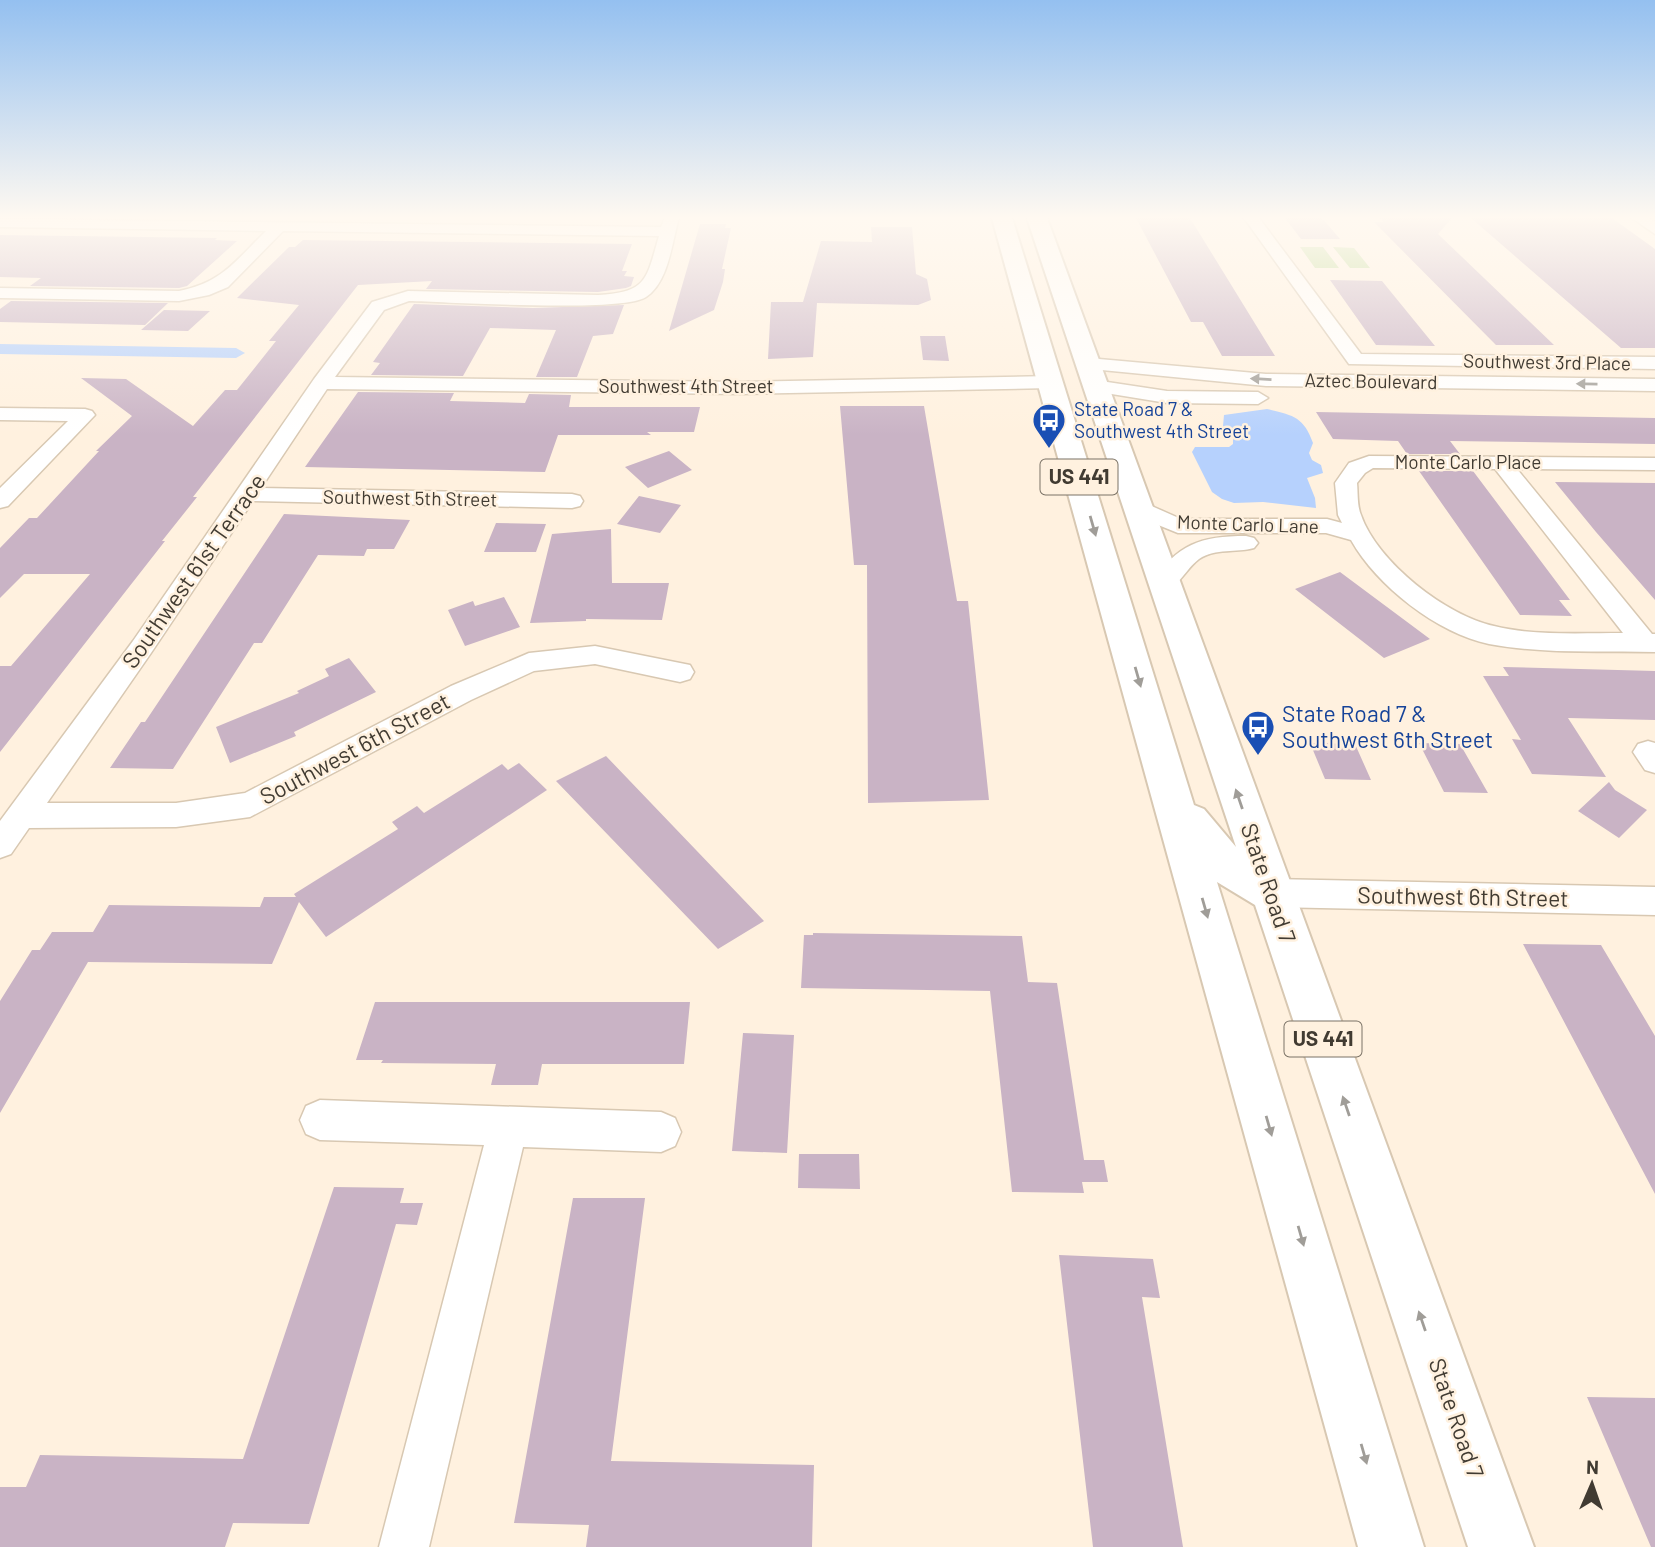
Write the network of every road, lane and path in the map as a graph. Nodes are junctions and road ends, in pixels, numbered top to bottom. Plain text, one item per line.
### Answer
1 (205, 290) edge
2 (644, 290) edge
3 (1023, 290) edge
4 (1062, 290) edge
5 (1304, 290) edge
6 (0, 293) edge
7 (1039, 343) junction
8 (1655, 363) edge
9 (1091, 375) junction
10 (1051, 382) junction
11 (321, 383) junction
12 (1655, 385) edge
13 (1655, 401) edge
14 (0, 414) edge
15 (1108, 421) junction
16 (1500, 462) junction
17 (1655, 464) edge
18 (248, 495) junction
19 (572, 500) dead end
20 (0, 501) edge
21 (1139, 509) junction
22 (1360, 534) junction
23 (1164, 583) junction
24 (1650, 643) edge
25 (680, 672) dead end
26 (1172, 795) junction
27 (22, 816) junction
28 (0, 845) edge
29 (1272, 892) junction
30 (1655, 901) edge
31 (320, 1120) dead end
32 (508, 1127) junction
33 (661, 1132) dead end
34 (404, 1547) edge
35 (1391, 1547) edge
36 (1501, 1547) edge

1 - 6 street
2 - 11 street, Southwest 61st Terrace
3 - 7 main road, US 441
4 - 9 main road, State Road 7 / US 441
5 - 8 street, Southwest 3rd Place
7 - 9 main road
7 - 10 main road, US 441
12 -> 9 street, Aztec Boulevard
9 - 13 street, Aztec Boulevard
9 - 15 main road, State Road 7 / US 441
10 - 11 street, Southwest 4th Street
10 - 15 main road
10 -> 26 main road, US 441
11 - 18 street, Southwest 61st Terrace
14 - 20 street
15 - 21 main road, State Road 7 / US 441
16 - 17 street, Monte Carlo Place
16 - 22 street, Monte Carlo Place
16 - 24 street
18 - 19 street, Southwest 5th Street
18 - 27 street, Southwest 61st Terrace
21 - 22 street, Monte Carlo Lane
21 - 23 main road, State Road 7 / US 441
22 - 23 street, Monte Carlo Lane
22 - 24 street
29 -> 23 main road, State Road 7 / US 441
25 - 27 street, Southwest 6th Street
26 - 29 main road
26 -> 35 main road, US 441
27 - 28 street, Southwest 61st Terrace
29 - 30 street, Southwest 6th Street
36 -> 29 main road, State Road 7 / US 441
31 - 32 street
32 - 33 street
32 - 34 street

